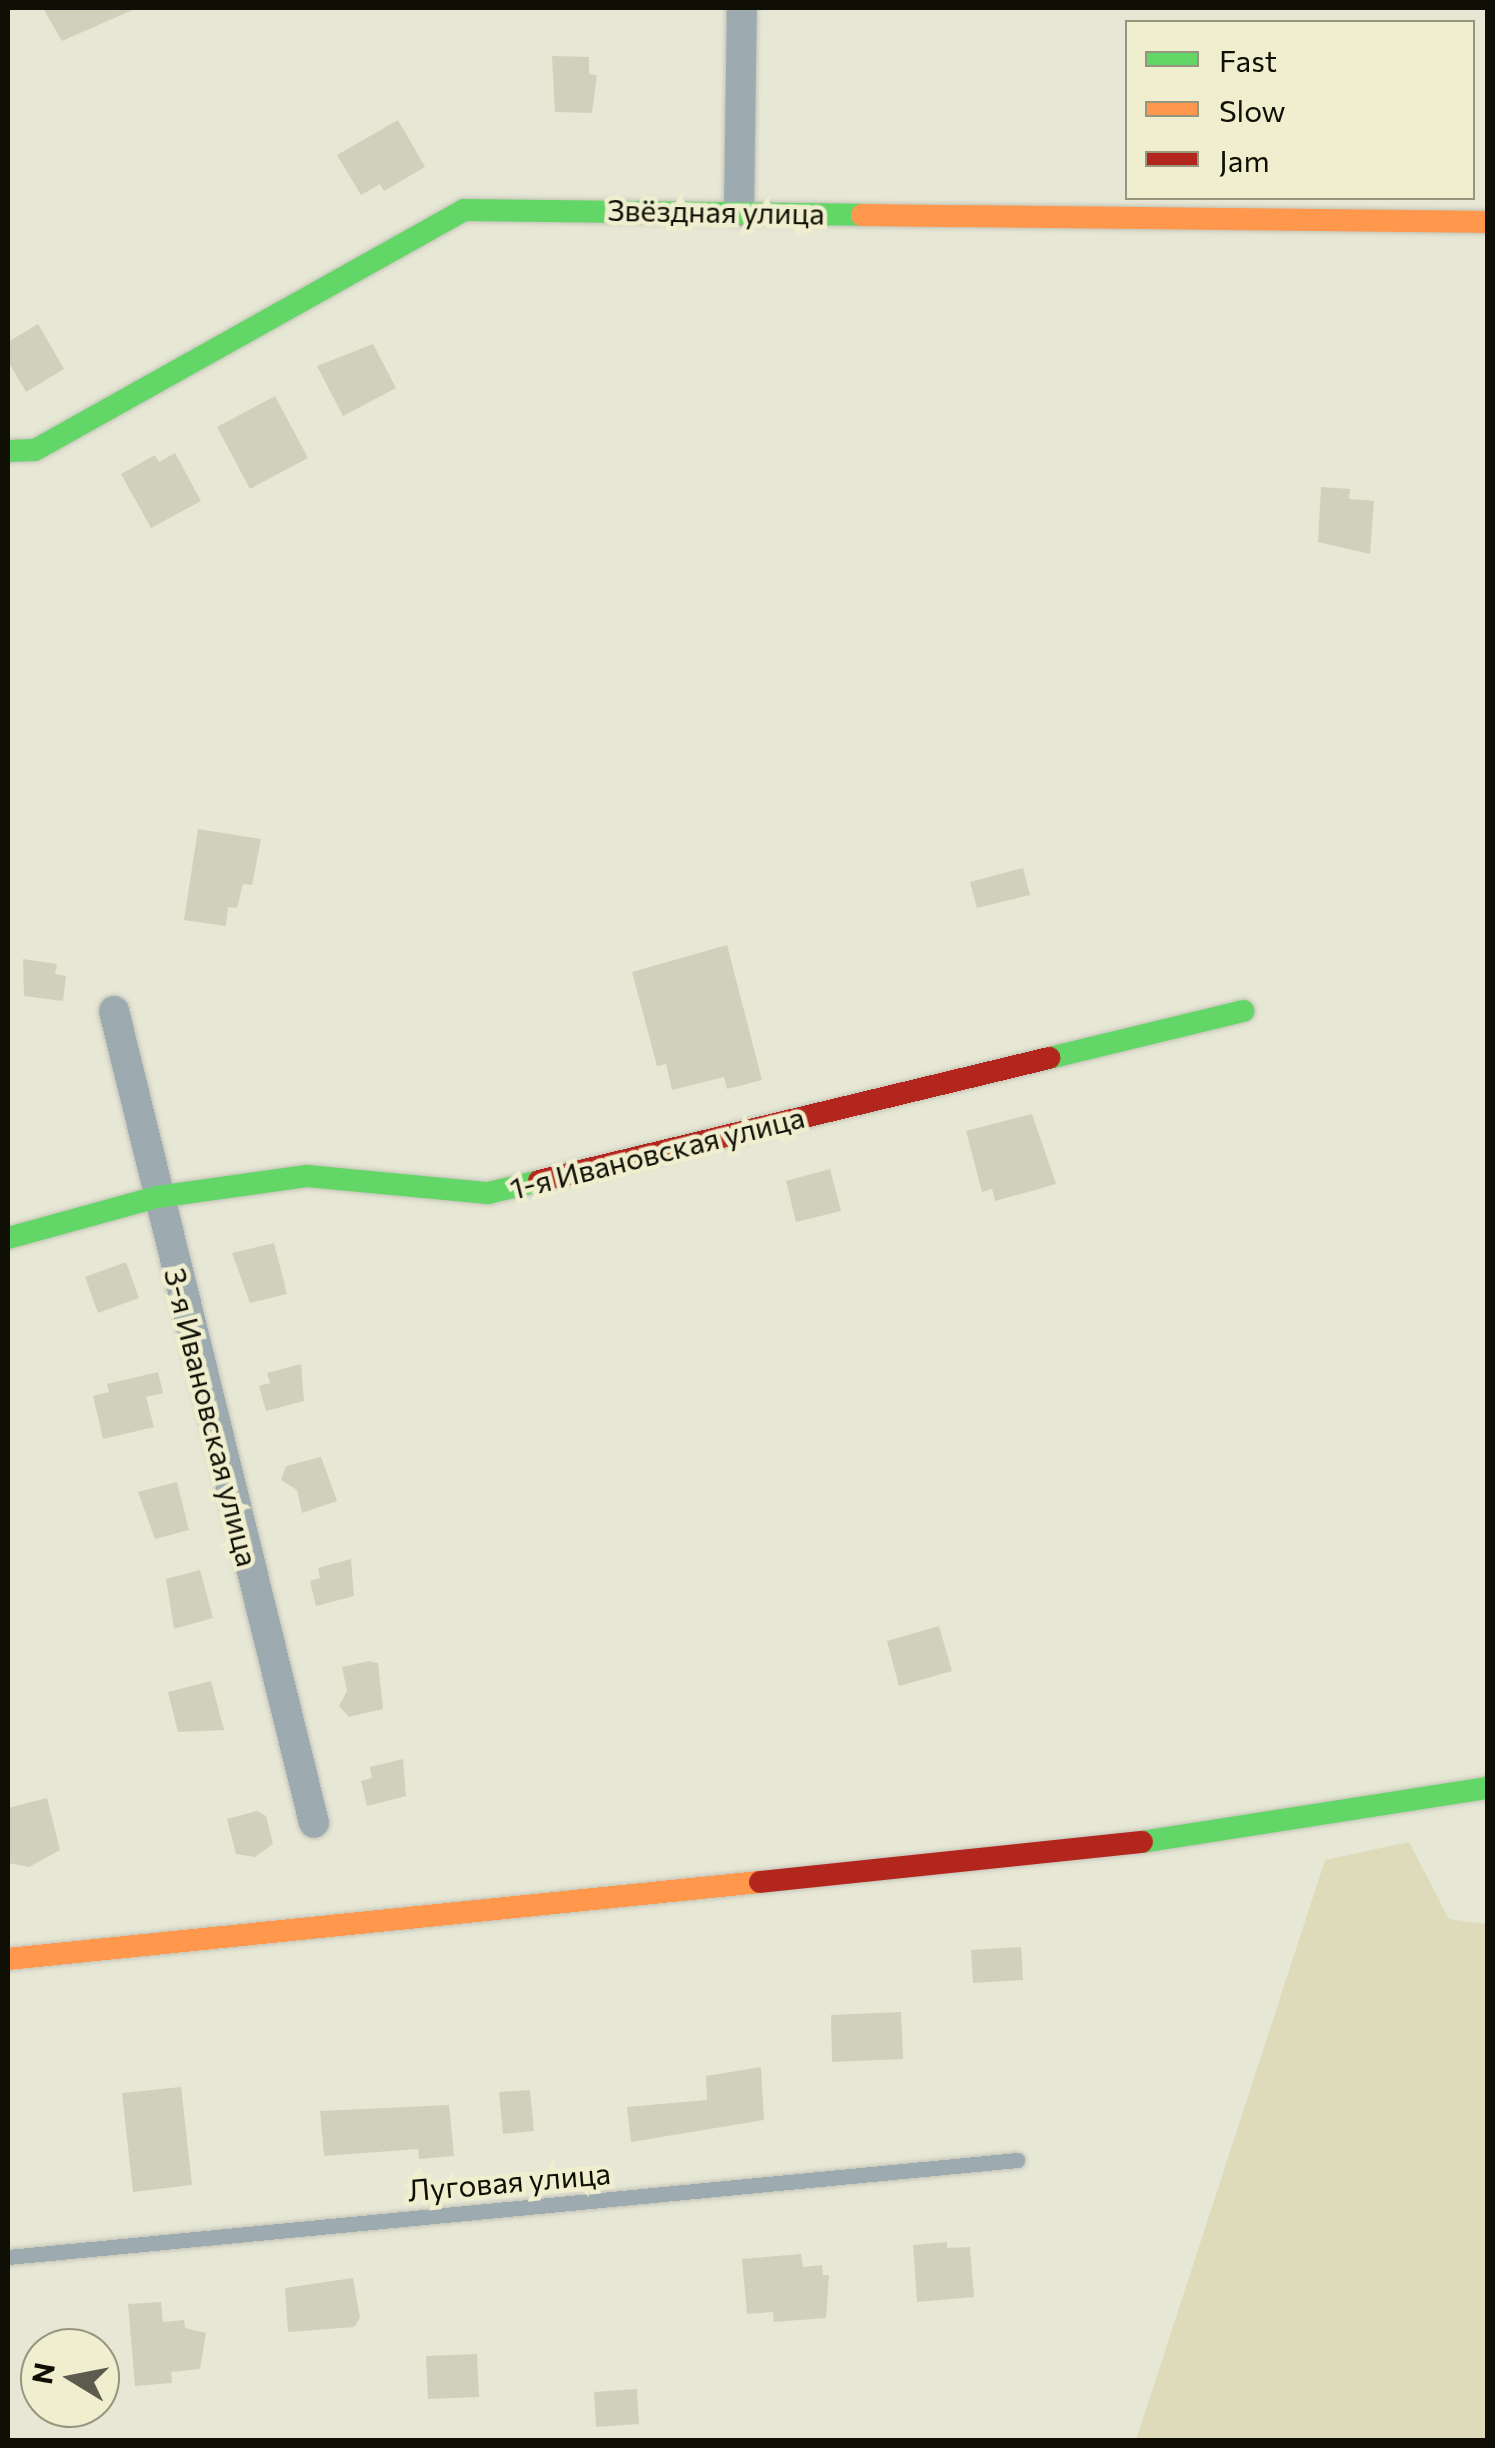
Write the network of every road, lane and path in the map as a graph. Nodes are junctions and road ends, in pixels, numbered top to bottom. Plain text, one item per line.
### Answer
1 (742, 8) edge
2 (740, 210) junction
3 (1488, 222) edge
4 (8, 451) edge
5 (114, 1011) dead end
6 (1244, 1011) dead end
7 (157, 1197) junction
8 (8, 1238) edge
9 (1488, 1788) edge
10 (314, 1822) dead end
11 (8, 1959) edge
12 (1016, 2160) dead end
13 (8, 2257) edge

1 - 2 street
2 - 3 street, Звёздная улица
2 - 4 street, Звёздная улица
5 - 7 street, 3-я Ивановская улица
6 - 7 street, 1-я Ивановская улица
7 - 8 street, 1-я Ивановская улица
7 - 10 street, 3-я Ивановская улица
9 - 11 street
12 - 13 lane, Луговая улица

